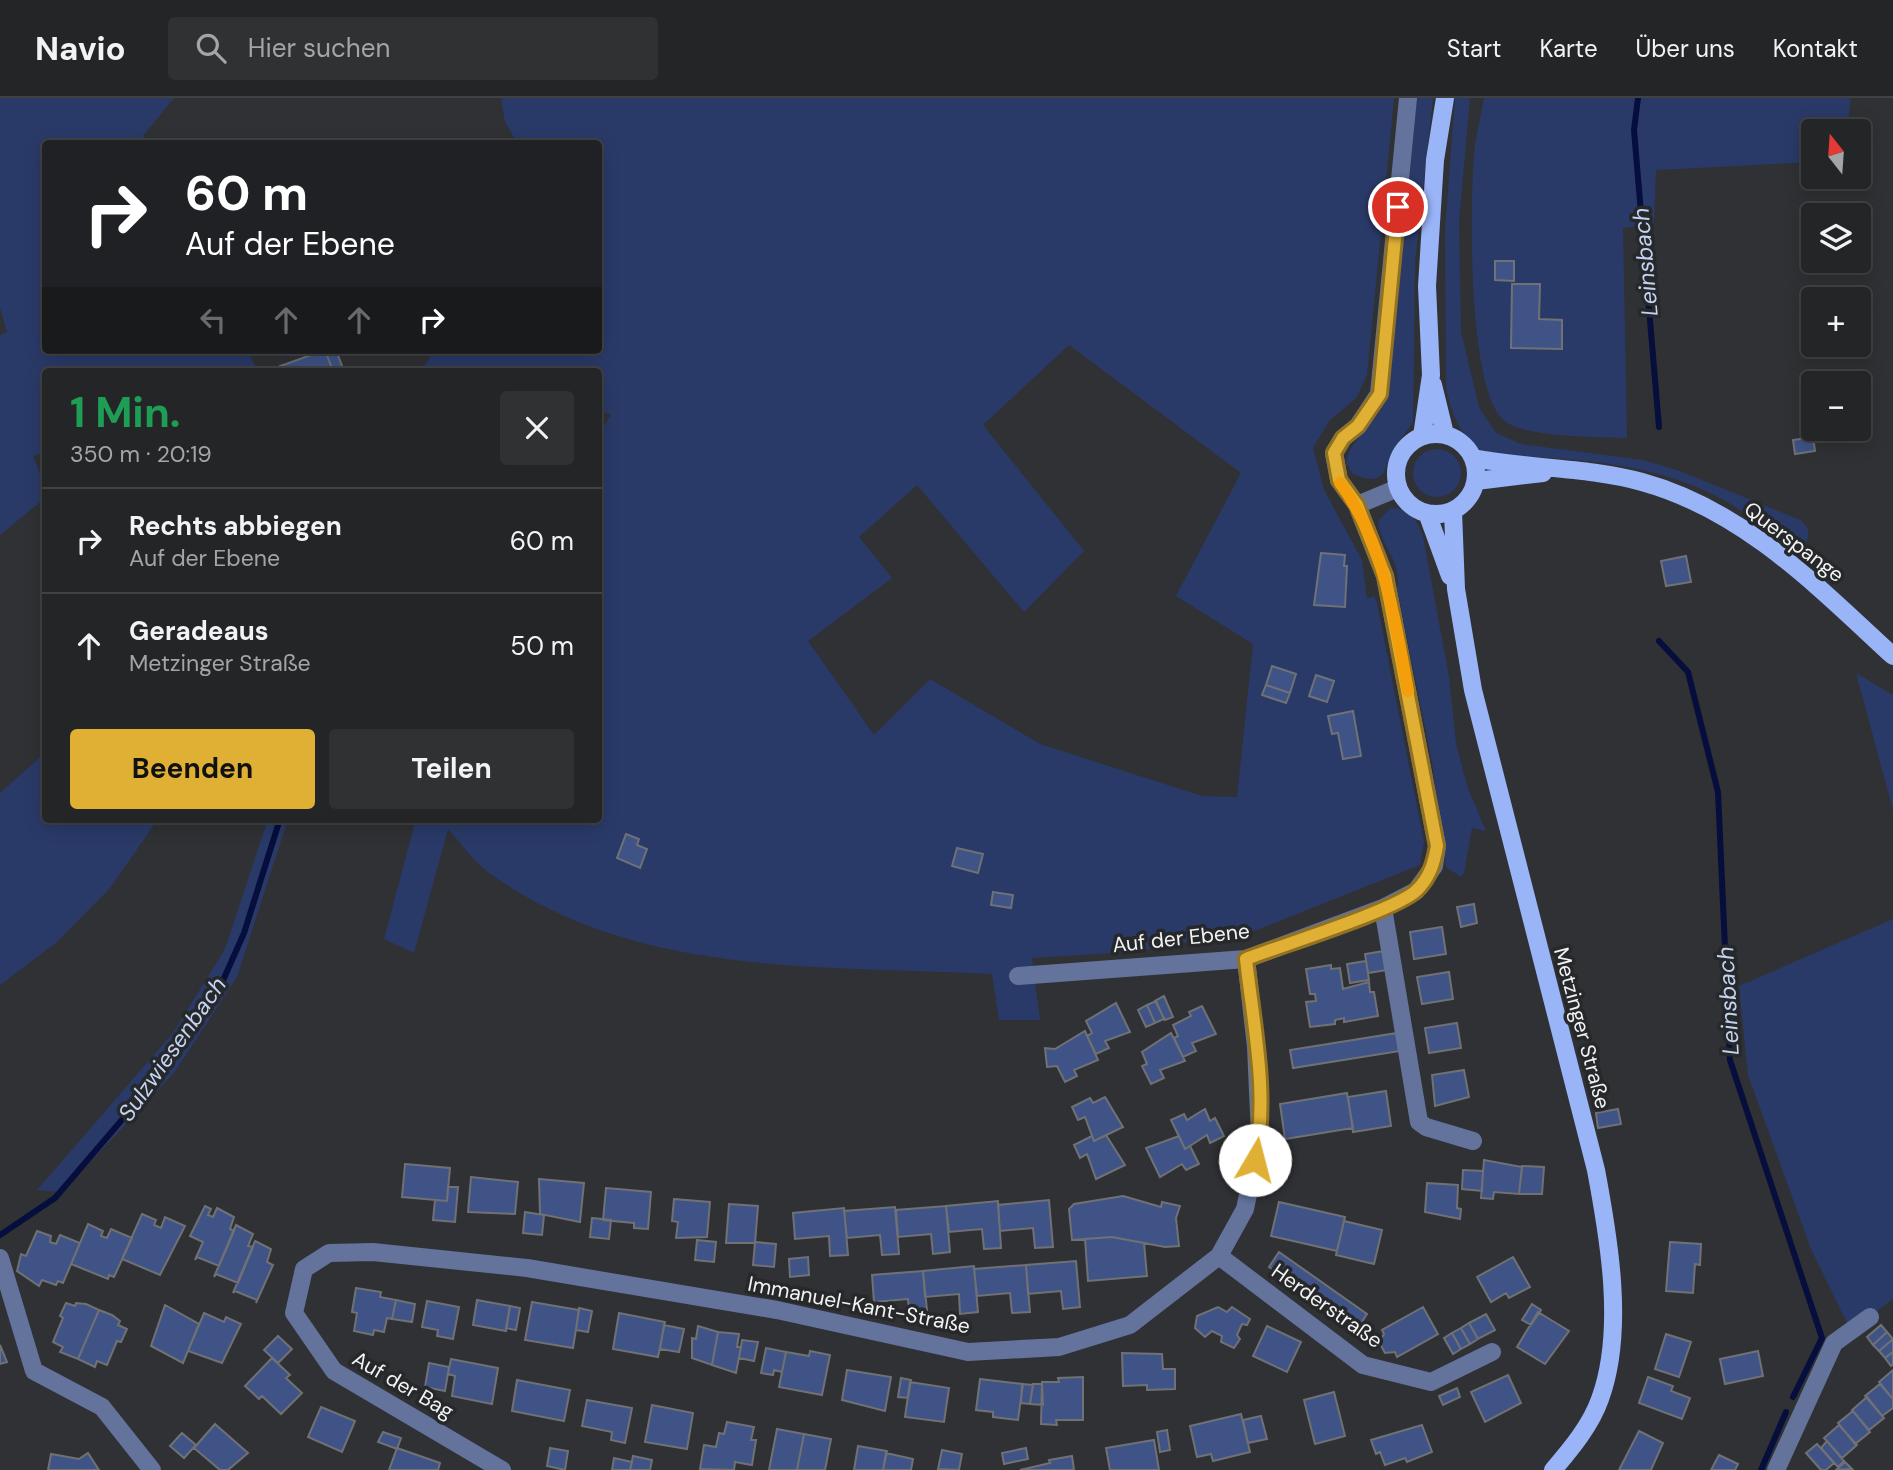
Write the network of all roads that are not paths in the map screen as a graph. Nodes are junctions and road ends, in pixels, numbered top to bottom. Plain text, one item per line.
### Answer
1 (1408, 98) edge
2 (1446, 98) edge
3 (1431, 375) junction
4 (1444, 434) junction
5 (1422, 436) junction
6 (1474, 458) junction
7 (1571, 471) junction
8 (1476, 481) junction
9 (1398, 488) junction
10 (1357, 505) junction
11 (1453, 510) junction
12 (1427, 513) junction
13 (1455, 589) junction
14 (1893, 656) edge
15 (1383, 908) junction
16 (1246, 959) junction
17 (1018, 976) dead end
18 (1473, 1141) dead end
19 (329, 1253) joint
20 (1219, 1256) junction
21 (0, 1258) edge
22 (1870, 1317) dead end
23 (1492, 1352) dead end
24 (152, 1470) edge
25 (502, 1470) edge
26 (1553, 1470) edge
27 (1776, 1470) edge

1 - 10 street
2 - 3 main road
3 - 4 main road
3 - 5 main road
4 - 5 main road
4 - 6 main road
5 - 9 main road
6 - 7 main road
6 - 8 main road
7 - 8 main road
7 - 14 main road, Querspange
8 - 11 main road
9 - 10 street
9 - 12 main road
10 - 15 street
11 - 12 main road
11 - 13 main road, Metzinger Straße
12 - 13 main road, Metzinger Straße
13 - 26 main road, Metzinger Straße
15 - 16 street, Auf der Ebene
15 - 18 street
16 - 17 street, Auf der Ebene
16 - 20 street, Immanuel-Kant-Straße
19 - 20 street, Immanuel-Kant-Straße
19 - 25 street, Auf der Bag
20 - 23 street, Herderstraße
21 - 24 street
22 - 27 street

